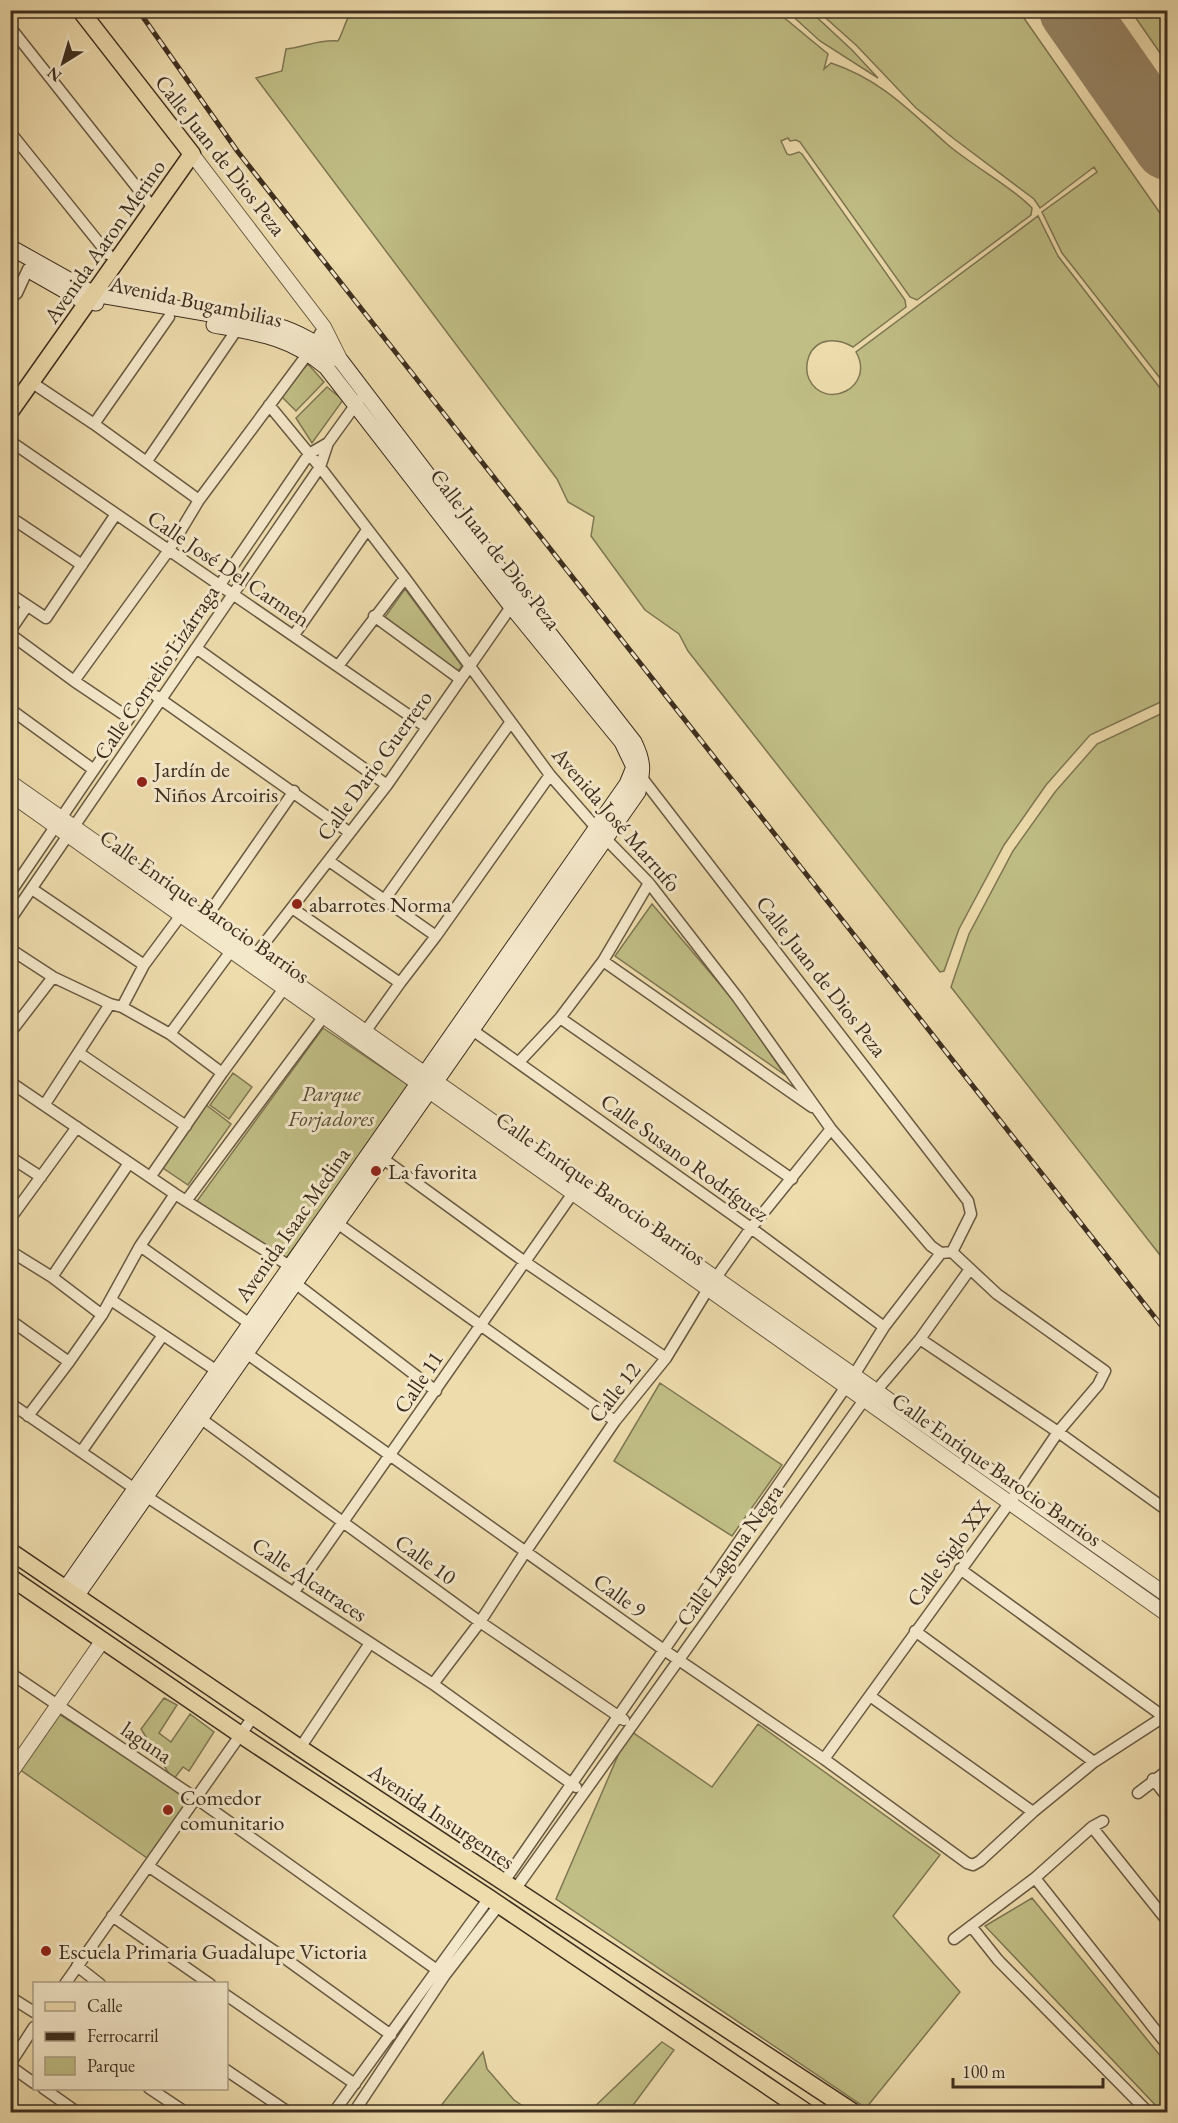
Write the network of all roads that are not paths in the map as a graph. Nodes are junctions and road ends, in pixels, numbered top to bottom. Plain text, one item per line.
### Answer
1 (80, 10) edge
2 (10, 27) edge
3 (10, 132) edge
4 (189, 150) junction
5 (150, 205) junction
6 (10, 247) edge
7 (108, 254) junction
8 (10, 259) edge
9 (28, 269) junction
10 (86, 296) junction
11 (10, 299) edge
12 (169, 317) junction
13 (241, 324) junction
14 (324, 327) junction
15 (312, 347) junction
16 (341, 361) junction
17 (31, 382) junction
18 (10, 392) edge
19 (360, 399) junction
20 (269, 405) junction
21 (10, 412) edge
22 (94, 424) junction
23 (10, 441) edge
24 (328, 443) junction
25 (309, 454) junction
26 (147, 461) junction
27 (320, 467) junction
28 (199, 500) junction
29 (116, 514) junction
30 (10, 517) edge
31 (367, 530) junction
32 (169, 550) junction
33 (82, 565) junction
34 (405, 578) junction
35 (219, 586) junction
36 (10, 594) edge
37 (232, 596) junction
38 (515, 601) junction
39 (27, 606) junction
40 (374, 616) junction
41 (10, 632) edge
42 (294, 635) junction
43 (196, 648) junction
44 (338, 666) junction
45 (469, 666) junction
46 (460, 680) junction
47 (74, 681) junction
48 (148, 691) junction
49 (161, 699) junction
50 (10, 709) edge
51 (129, 718) junction
52 (510, 723) junction
53 (426, 728) junction
54 (94, 770) junction
55 (638, 772) junction
56 (550, 774) junction
57 (10, 782) edge
58 (387, 785) junction
59 (294, 791) junction
60 (10, 794) edge
61 (59, 822) junction
62 (71, 831) junction
63 (349, 832) junction
64 (601, 833) junction
65 (329, 861) junction
66 (649, 883) junction
67 (32, 889) junction
68 (10, 893) edge
69 (385, 899) junction
70 (292, 908) junction
71 (181, 915) junction
72 (205, 919) junction
73 (10, 920) edge
74 (436, 936) junction
75 (10, 948) edge
76 (231, 951) junction
77 (255, 954) junction
78 (603, 961) junction
79 (144, 965) junction
80 (53, 977) junction
81 (400, 983) junction
82 (287, 984) junction
83 (111, 1004) junction
84 (123, 1007) junction
85 (324, 1016) junction
86 (560, 1018) junction
87 (466, 1026) junction
88 (365, 1032) junction
89 (10, 1033) edge
90 (170, 1034) junction
91 (79, 1053) junction
92 (519, 1062) junction
93 (222, 1073) junction
94 (10, 1082) edge
95 (427, 1082) junction
96 (45, 1104) junction
97 (819, 1112) junction
98 (186, 1126) junction
99 (76, 1127) junction
100 (831, 1129) junction
101 (10, 1157) edge
102 (382, 1158) junction
103 (129, 1163) junction
104 (151, 1176) junction
105 (41, 1177) junction
106 (792, 1179) junction
107 (573, 1193) junction
108 (175, 1194) junction
109 (186, 1201) junction
110 (968, 1201) joint
111 (10, 1219) edge
112 (337, 1223) junction
113 (751, 1228) junction
114 (140, 1246) junction
115 (10, 1251) edge
116 (946, 1253) junction
117 (525, 1262) junction
118 (969, 1269) junction
119 (295, 1275) junction
120 (52, 1277) junction
121 (712, 1284) junction
122 (111, 1300) junction
123 (102, 1315) junction
124 (10, 1320) edge
125 (250, 1324) junction
126 (480, 1326) junction
127 (884, 1327) junction
128 (163, 1335) junction
129 (920, 1339) junction
130 (246, 1353) junction
131 (666, 1358) junction
132 (69, 1362) junction
133 (217, 1371) junction
134 (850, 1381) junction
135 (436, 1391) junction
136 (876, 1391) junction
137 (864, 1400) junction
138 (10, 1403) edge
139 (28, 1416) junction
140 (200, 1418) junction
141 (615, 1421) junction
142 (1058, 1432) junction
143 (81, 1452) junction
144 (391, 1456) junction
145 (1018, 1491) junction
146 (141, 1492) junction
147 (1008, 1502) junction
148 (1167, 1510) edge
149 (343, 1523) junction
150 (741, 1539) junction
151 (756, 1550) junction
152 (10, 1551) edge
153 (526, 1551) junction
154 (960, 1569) junction
155 (10, 1577) edge
156 (72, 1591) junction
157 (294, 1592) junction
158 (1167, 1596) edge
159 (1167, 1615) edge
160 (480, 1622) junction
161 (915, 1631) junction
162 (103, 1640) junction
163 (370, 1643) junction
164 (664, 1650) junction
165 (679, 1660) junction
166 (10, 1673) edge
167 (433, 1684) junction
168 (870, 1696) junction
169 (58, 1705) junction
170 (619, 1715) junction
171 (1166, 1715) edge
172 (254, 1717) junction
173 (632, 1725) junction
174 (241, 1735) junction
175 (300, 1748) junction
176 (824, 1759) junction
177 (1094, 1762) junction
178 (1167, 1770) edge
179 (10, 1774) edge
180 (1153, 1779) junction
181 (571, 1784) junction
182 (584, 1792) junction
183 (1138, 1793) dead end
184 (1167, 1798) edge
185 (196, 1799) junction
186 (1033, 1812) junction
187 (1103, 1821) dead end
188 (1092, 1827) junction
189 (148, 1866) junction
190 (1035, 1878) junction
191 (508, 1887) junction
192 (494, 1902) junction
193 (112, 1916) junction
194 (1167, 1922) edge
195 (971, 1926) junction
196 (954, 1939) dead end
197 (597, 1946) junction
198 (585, 1963) junction
199 (77, 1966) junction
200 (437, 1970) junction
201 (66, 1982) edge
202 (99, 1982) edge
203 (209, 1982) edge
204 (10, 1996) edge
205 (228, 1996) edge
206 (33, 2011) edge
207 (713, 2021) junction
208 (33, 2029) edge
209 (391, 2035) junction
210 (700, 2041) junction
211 (1167, 2046) edge
212 (10, 2065) edge
213 (228, 2071) edge
214 (33, 2082) edge
215 (355, 2084) junction
216 (46, 2090) edge
217 (152, 2090) edge
218 (77, 2112) edge
219 (185, 2112) edge
220 (288, 2112) edge
221 (334, 2112) edge
222 (354, 2112) edge
223 (806, 2112) edge
224 (853, 2112) edge
225 (1148, 2112) edge

1 - 4 main road, Calle Juan de Dios Peza
2 - 5 street
3 - 7 street
4 - 5 main road, Avenida Aaron Merino
4 - 14 street, Calle Juan de Dios Peza
5 - 7 main road, Avenida Aaron Merino
5 - 10 main road, Avenida Aaron Merino
6 - 10 main road, Avenida Bugambilias
7 - 10 main road, Avenida Aaron Merino
8 - 9 main road, Avenida Bugambilias
9 - 10 main road, Avenida Bugambilias
9 - 11 street
10 - 12 main road, Avenida Bugambilias
10 - 13 main road, Avenida Bugambilias
10 - 17 main road, Avenida Aaron Merino
10 - 18 main road, Avenida Aaron Merino
12 - 13 main road, Avenida Bugambilias
12 - 22 street
13 - 15 main road, Avenida Bugambilias
13 - 26 street
14 - 15 street
14 - 16 street, Calle Juan de Dios Peza
15 - 16 main road, Calle Juan de Dios Peza
15 - 19 main road, Calle Juan de Dios Peza
15 - 20 street
16 - 19 main road, Calle Juan de Dios Peza
17 - 21 main road, Avenida Aaron Merino
17 - 22 street
19 - 24 street, Calle Cornelio Lizárraga
19 - 38 main road, Calle Juan de Dios Peza
20 - 25 street, Avenida José Marrufo
20 - 28 street
22 - 26 street
23 - 29 street, Calle José Del Carmen
24 - 25 street, Calle Cornelio Lizárraga
24 - 27 street, Calle Cornelio Lizárraga
25 - 27 street, Avenida José Marrufo
25 - 35 street, Calle Cornelio Lizárraga
26 - 28 street
27 - 31 street, Avenida José Marrufo
27 - 37 street, Calle Cornelio Lizárraga
28 - 32 street
29 - 32 street, Calle José Del Carmen
29 - 33 street
30 - 33 street
31 - 34 street, Avenida José Marrufo
31 - 42 street
32 - 35 street, Calle José Del Carmen
32 - 47 street
33 - 39 street
34 - 40 street
34 - 45 street, Avenida José Marrufo
35 - 37 street, Calle José Del Carmen
35 - 48 street, Calle Cornelio Lizárraga
36 - 39 street
37 - 42 street, Calle José Del Carmen
37 - 43 street, Calle Cornelio Lizárraga
38 - 45 street, Calle Dario Guerrero
38 - 55 main road, Calle Juan de Dios Peza
39 - 41 street
40 - 44 street
40 - 46 street
41 - 47 street
42 - 44 street, Calle José Del Carmen
43 - 49 street, Calle Cornelio Lizárraga
43 - 58 street
44 - 53 street, Calle José Del Carmen
45 - 46 street, Calle Dario Guerrero
45 - 52 street, Avenida José Marrufo
46 - 53 street, Calle Dario Guerrero
47 - 51 street
48 - 49 street
48 - 51 street, Calle Cornelio Lizárraga
49 - 59 street
49 - 62 street, Calle Cornelio Lizárraga
50 - 54 street
51 - 54 street, Calle Cornelio Lizárraga
52 - 56 street, Avenida José Marrufo
52 - 69 street
53 - 58 street, Calle Dario Guerrero
54 - 61 street, Calle Cornelio Lizárraga
55 - 64 main road, Avenida Isaac Medina
55 - 110 street, Calle Juan de Dios Peza
56 - 64 street, Avenida José Marrufo
56 - 74 street
57 - 61 street, Calle Enrique Barocio Barrios
58 - 63 street, Calle Dario Guerrero
59 - 63 street
59 - 72 street
60 - 61 street, Calle Enrique Barocio Barrios
61 - 62 street, Calle Enrique Barocio Barrios
61 - 68 street, Calle Cornelio Lizárraga
62 - 67 street, Calle Cornelio Lizárraga
62 - 71 street, Calle Enrique Barocio Barrios
62 - 72 street, Calle Enrique Barocio Barrios
63 - 65 street, Calle Dario Guerrero
64 - 66 street, Avenida José Marrufo
64 - 87 main road, Avenida Isaac Medina
65 - 69 street
65 - 70 street, Calle Dario Guerrero
66 - 78 street
66 - 97 street, Avenida José Marrufo
67 - 73 street, Calle Cornelio Lizárraga
67 - 79 street
69 - 74 street
70 - 77 street, Calle Dario Guerrero
70 - 81 street
71 - 76 street, Calle Enrique Barocio Barrios
71 - 79 street
72 - 77 street, Calle Enrique Barocio Barrios
74 - 81 street
75 - 80 street
76 - 82 street, Calle Enrique Barocio Barrios
76 - 90 street
77 - 82 street, Calle Enrique Barocio Barrios
78 - 86 street
78 - 97 street
79 - 84 street
80 - 83 street
80 - 89 street
81 - 88 street
82 - 85 street, Calle Enrique Barocio Barrios
82 - 88 street, Calle Enrique Barocio Barrios
82 - 93 street
83 - 84 street
83 - 91 street
84 - 90 street
85 - 95 street, Calle Enrique Barocio Barrios
85 - 109 street
86 - 92 street
86 - 106 street
87 - 92 street, Calle Susano Rodríguez
87 - 95 main road, Avenida Isaac Medina
88 - 95 street, Calle Enrique Barocio Barrios
90 - 93 street
91 - 96 street
91 - 98 street
92 - 113 street, Calle Susano Rodríguez
93 - 98 street
94 - 96 street
95 - 102 main road, Avenida Isaac Medina
95 - 107 street, Calle Enrique Barocio Barrios
95 - 119 main road, Avenida Isaac Medina
95 - 121 street, Calle Enrique Barocio Barrios
96 - 99 street
97 - 100 street, Avenida José Marrufo
98 - 104 street
99 - 103 street
99 - 105 street
100 - 106 street, Calle 12
100 - 116 street, Avenida José Marrufo
101 - 105 street
102 - 112 main road, Avenida Isaac Medina
102 - 117 street
103 - 104 street
103 - 120 street
104 - 108 street
105 - 111 street
106 - 113 street, Calle 12
107 - 117 street, Calle 11
107 - 121 street, Calle Enrique Barocio Barrios
108 - 109 street
108 - 114 street
109 - 119 street
110 - 116 street, Calle Laguna Negra
112 - 119 main road, Avenida Isaac Medina
112 - 126 street
113 - 121 street, Calle 12
113 - 127 street, Calle Susano Rodríguez
114 - 122 street
114 - 125 street
115 - 120 street
116 - 118 street
116 - 127 street, Calle Laguna Negra
117 - 126 street, Calle 11
117 - 131 street
118 - 129 street, Calle Laguna Negra
118 - 142 street, Calle Siglo XX
119 - 125 main road, Avenida Isaac Medina
119 - 130 main road, Avenida Isaac Medina
119 - 135 street
120 - 123 street
121 - 131 street, Calle 12
121 - 134 street, Calle Enrique Barocio Barrios
122 - 123 street
122 - 128 street
123 - 132 street
124 - 132 street
125 - 133 main road, Avenida Isaac Medina
126 - 135 street, Calle 11
126 - 141 street
127 - 134 street, Calle Laguna Negra
128 - 133 street
128 - 143 street
129 - 136 street, Calle Laguna Negra
129 - 142 street
130 - 140 main road, Avenida Isaac Medina
130 - 144 street, Calle 9
131 - 141 street, Calle 12
132 - 139 street
133 - 146 main road, Avenida Isaac Medina
134 - 136 street, Calle Enrique Barocio Barrios
134 - 137 street, Calle Enrique Barocio Barrios
134 - 150 street, Calle Laguna Negra
135 - 144 street, Calle 11
136 - 137 street, Calle Laguna Negra
136 - 145 street, Calle Enrique Barocio Barrios
137 - 147 street, Calle Enrique Barocio Barrios
137 - 151 street, Calle Laguna Negra
138 - 139 street, Calle Alcatraces
139 - 143 street, Calle Alcatraces
140 - 146 main road, Avenida Isaac Medina
140 - 149 street, Calle 10
141 - 153 street, Calle 12
142 - 145 street, Calle Siglo XX
142 - 148 street
143 - 146 street, Calle Alcatraces
144 - 149 street, Calle 11
144 - 153 street, Calle 9
145 - 147 street, Calle Siglo XX
145 - 158 street, Calle Enrique Barocio Barrios
146 - 156 main road, Avenida Isaac Medina
146 - 157 street, Calle Alcatraces
147 - 154 street, Calle Siglo XX
147 - 159 street, Calle Enrique Barocio Barrios
149 - 157 street, Calle 11
149 - 160 street, Calle 10
150 - 151 street
150 - 164 street, Calle Laguna Negra
151 - 165 street, Calle Laguna Negra
152 - 156 main road, Avenida Insurgentes
153 - 160 street, Calle 12
153 - 164 street, Calle 9
154 - 161 street, Calle Siglo XX
154 - 171 street
155 - 162 main road, Avenida Insurgentes
156 - 172 main road, Avenida Insurgentes
157 - 163 street, Calle Alcatraces
160 - 167 street, Calle 12
160 - 170 street, Calle 10
161 - 168 street, Calle Siglo XX
161 - 177 street
162 - 169 street
162 - 174 main road, Avenida Insurgentes
163 - 167 street, Calle Alcatraces
163 - 175 street
164 - 165 street, Calle 9
164 - 170 street, Calle Laguna Negra
165 - 173 street, Calle Laguna Negra
165 - 176 street, Calle 9
166 - 169 street, laguna
167 - 181 street, Calle Alcatraces
168 - 176 street, Calle Siglo XX
168 - 186 street
169 - 179 street
169 - 185 street, laguna
170 - 173 street, Calle 10
170 - 181 street, Calle Laguna Negra
171 - 177 street
172 - 174 street
172 - 175 main road, Avenida Insurgentes
173 - 182 street, Calle Laguna Negra
174 - 185 street
174 - 192 main road, Avenida Insurgentes
175 - 191 main road, Avenida Insurgentes
176 - 186 street, Calle 9
177 - 186 street
178 - 180 street
180 - 183 street
180 - 184 street
181 - 182 street, Calle Alcatraces
181 - 191 street, Calle Laguna Negra
182 - 191 street, Calle Laguna Negra
185 - 189 street
185 - 200 street, laguna
187 - 188 street
188 - 190 street
188 - 194 street
189 - 193 street
189 - 209 street
190 - 195 street
190 - 211 street
191 - 197 main road, Avenida Insurgentes
192 - 198 main road, Avenida Insurgentes
192 - 200 street
192 - 222 street
193 - 199 street
193 - 203 street
195 - 196 street
195 - 225 street
197 - 198 main road
197 - 207 main road, Avenida Insurgentes
198 - 210 main road, Avenida Insurgentes
199 - 201 street
199 - 202 street
200 - 209 street
204 - 206 street
205 - 215 street
207 - 210 main road
207 - 224 main road, Avenida Insurgentes
208 - 212 street
209 - 215 street
210 - 223 main road, Avenida Insurgentes
212 - 214 street
213 - 220 street
215 - 221 street
216 - 218 street
217 - 219 street

